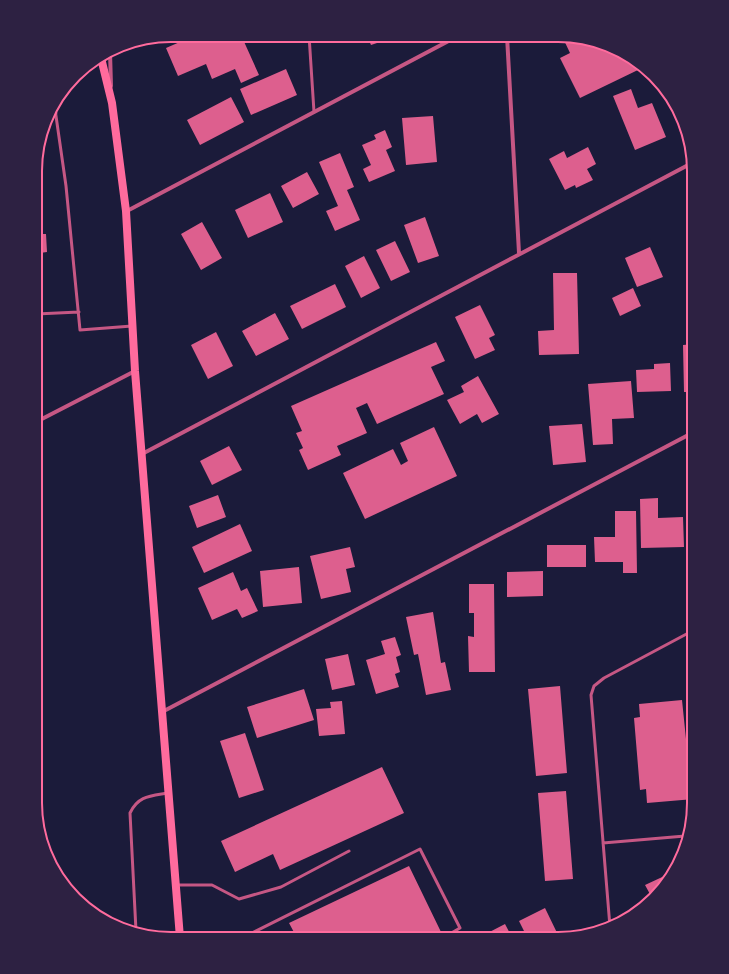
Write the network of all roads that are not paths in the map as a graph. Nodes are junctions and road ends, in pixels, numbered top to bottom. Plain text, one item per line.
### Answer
1 (309, 42) edge
2 (447, 42) edge
3 (508, 42) edge
4 (110, 57) edge
5 (102, 62) edge
6 (112, 103) junction
7 (314, 112) junction
8 (56, 113) edge
9 (687, 166) edge
10 (126, 211) junction
11 (519, 253) junction
12 (79, 312) junction
13 (42, 314) edge
14 (132, 326) junction
15 (135, 371) junction
16 (42, 419) edge
17 (687, 436) edge
18 (142, 455) junction
19 (687, 634) edge
20 (162, 712) junction
21 (168, 792) junction
22 (682, 836) edge
23 (603, 843) junction
24 (349, 851) dead end
25 (176, 885) junction
26 (610, 921) edge
27 (136, 927) edge
28 (180, 932) edge
29 (254, 932) edge
30 (453, 932) edge

1 - 7 lane
2 - 7 street
3 - 11 street
4 - 6 street
5 - 6 main road
6 - 10 main road
7 - 10 street
8 - 12 lane
9 - 11 street
10 - 14 main road
11 - 18 street
12 - 13 lane
12 - 14 lane
14 - 15 main road
15 - 16 street
15 - 18 main road
17 - 20 street
18 - 20 main road
19 - 23 lane
20 - 21 main road
21 - 25 main road
21 - 27 lane
22 - 23 lane
23 - 26 lane
24 - 25 lane
25 - 28 main road
29 - 30 lane

